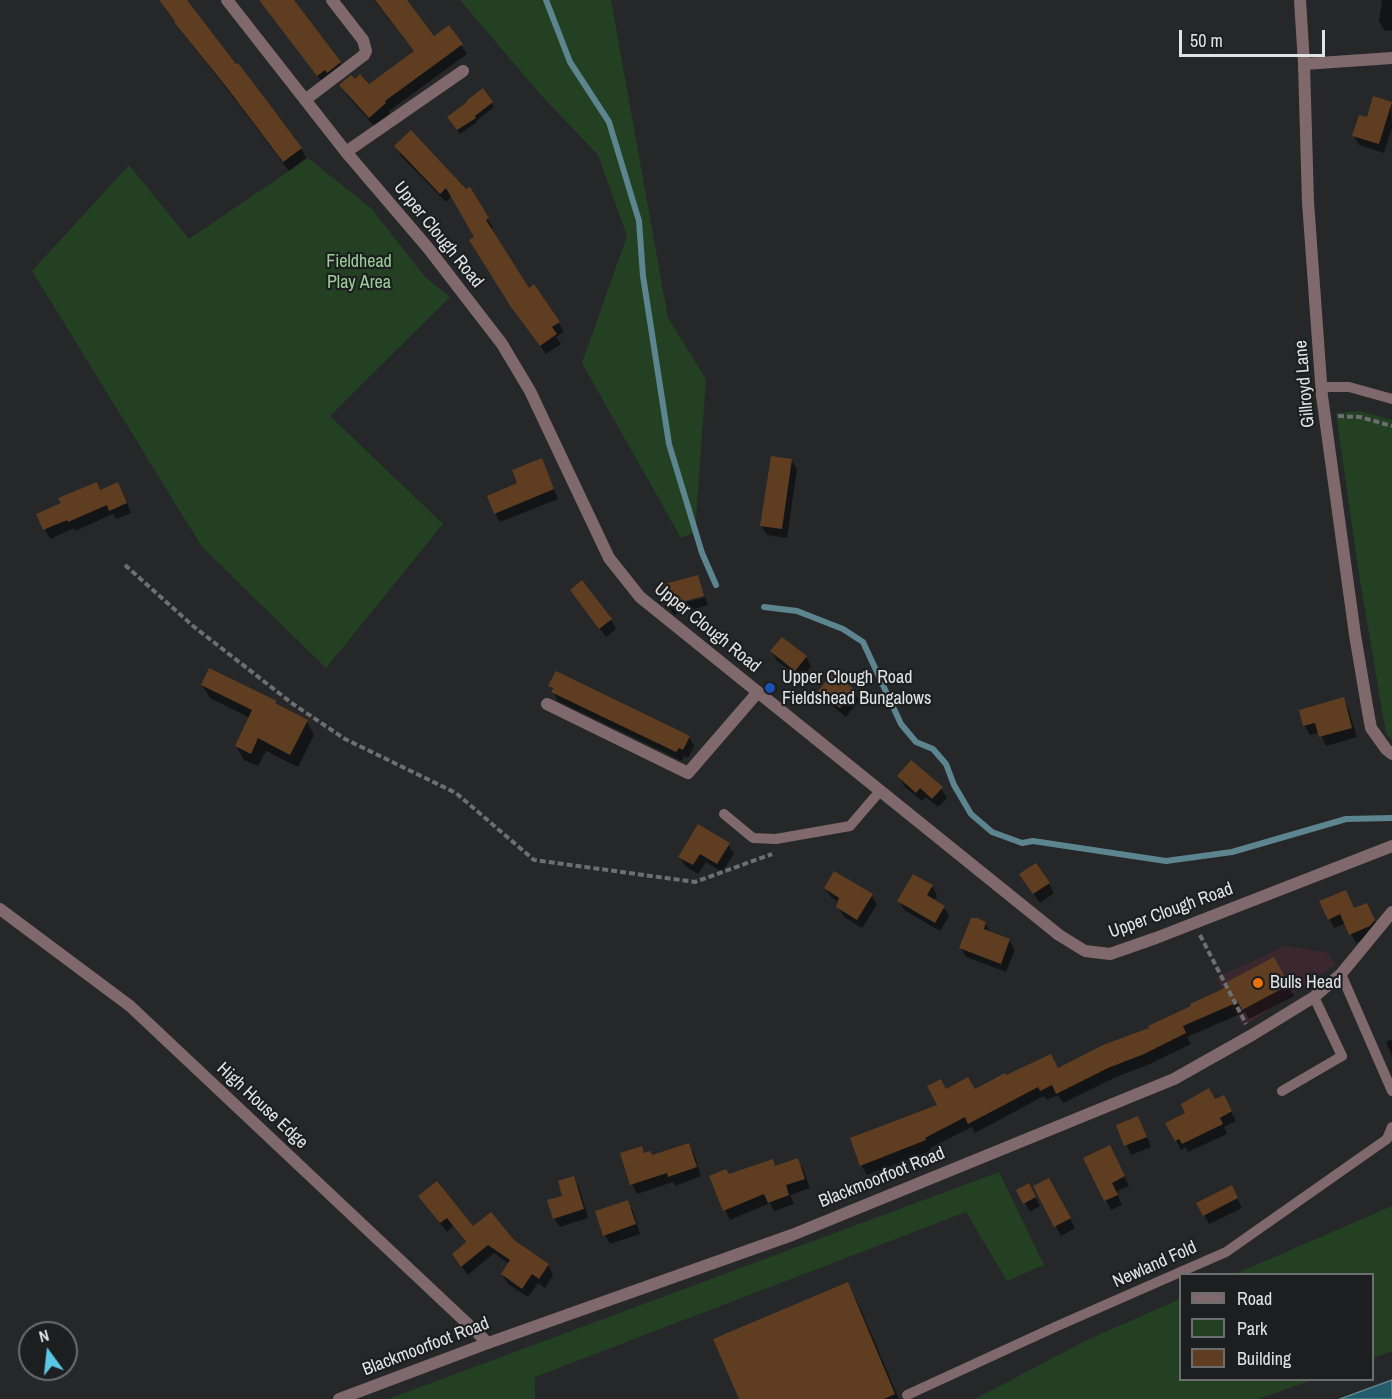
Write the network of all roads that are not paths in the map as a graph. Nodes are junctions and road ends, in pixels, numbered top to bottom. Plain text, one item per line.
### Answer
1 (227, 0) edge
2 (332, 0) edge
3 (1300, 0) edge
4 (1392, 58) edge
5 (1304, 64) junction
6 (464, 71) dead end
7 (305, 100) junction
8 (346, 152) junction
9 (1322, 387) junction
10 (1392, 399) edge
11 (758, 692) junction
12 (547, 704) dead end
13 (1392, 754) edge
14 (880, 791) junction
15 (724, 814) dead end
16 (1392, 846) edge
17 (0, 909) edge
18 (1392, 912) edge
19 (1341, 974) junction
20 (1314, 997) junction
21 (1282, 1090) dead end
22 (1392, 1090) edge
23 (1392, 1126) edge
24 (488, 1342) junction
25 (907, 1395) dead end
26 (339, 1399) edge

1 - 7 street, Upper Clough Road
2 - 7 street
3 - 5 street, Gillroyd Lane
4 - 5 street
5 - 9 street, Gillroyd Lane
6 - 8 street
7 - 8 street, Upper Clough Road
8 - 11 street, Upper Clough Road
9 - 10 lane
9 - 13 street, Gillroyd Lane
11 - 12 street
11 - 14 street, Upper Clough Road
14 - 15 lane
14 - 16 street, Upper Clough Road
17 - 24 street, High House Edge
18 - 19 street, Blackmoorfoot Road
19 - 20 street, Blackmoorfoot Road
19 - 22 lane
20 - 21 lane
20 - 24 street, Blackmoorfoot Road
23 - 25 lane, Newland Fold
24 - 26 street, Blackmoorfoot Road

